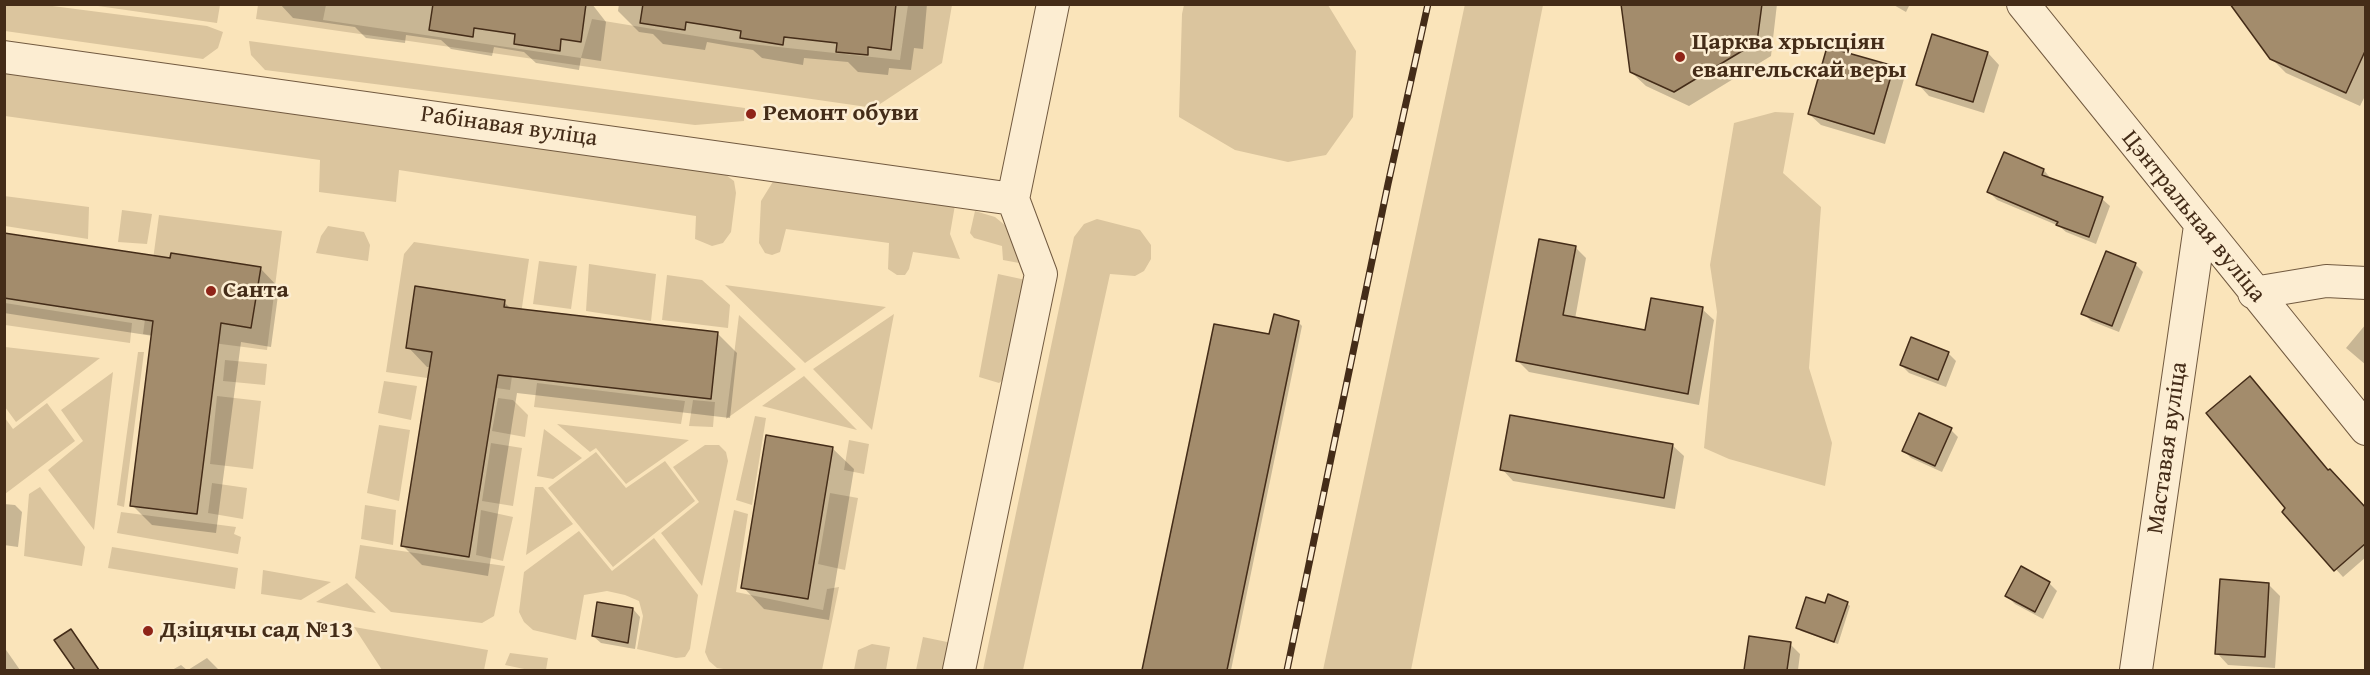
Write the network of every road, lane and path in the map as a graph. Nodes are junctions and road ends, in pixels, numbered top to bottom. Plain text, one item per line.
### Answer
1 (1053, 4) edge
2 (2023, 4) edge
3 (4, 57) edge
4 (1013, 199) junction
5 (2200, 226) junction
6 (2366, 283) edge
7 (2254, 293) junction
8 (2366, 429) edge
9 (959, 670) edge
10 (2136, 670) edge

1 - 4 street
2 - 5 street, Цэнтральная вуліца
3 - 4 street, Рабінавая вуліца
4 - 9 street
5 - 7 street, Цэнтральная вуліца
5 - 10 street, Маставая вуліца
6 - 7 street
7 - 8 street, Цэнтральная вуліца

